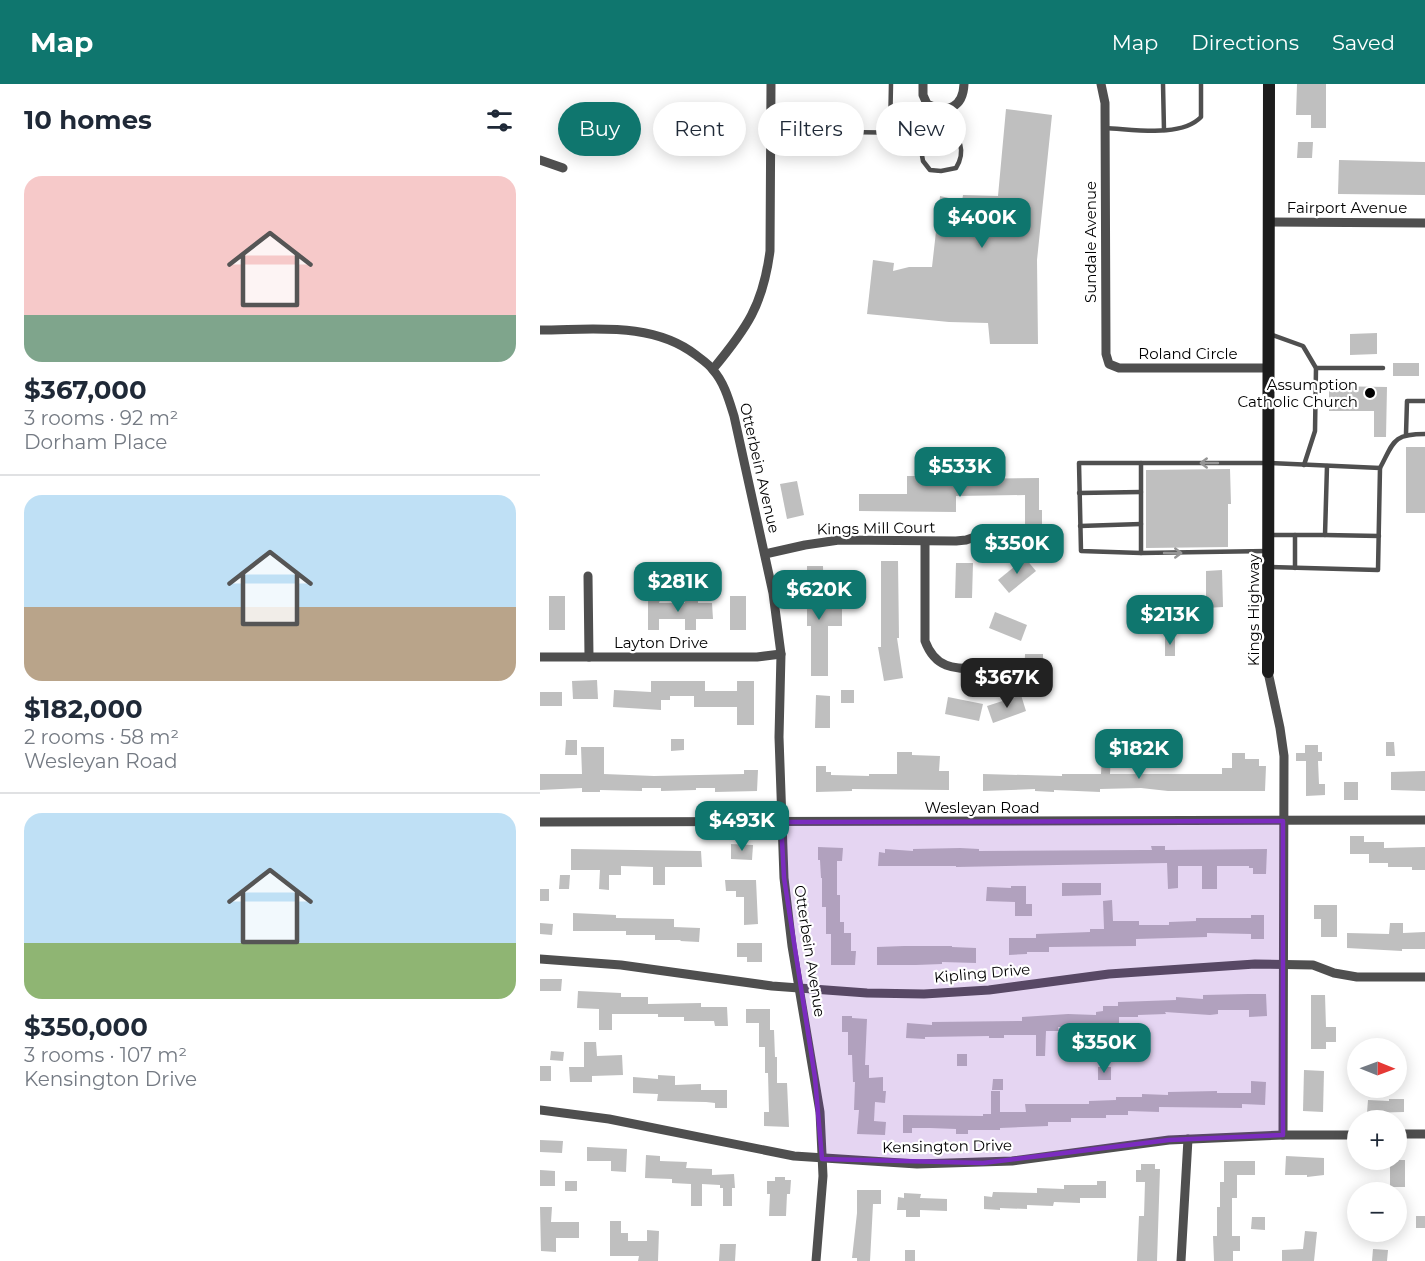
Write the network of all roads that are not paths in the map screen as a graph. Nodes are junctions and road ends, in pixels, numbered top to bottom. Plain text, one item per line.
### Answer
1 (771, 84) edge
2 (891, 84) edge
3 (923, 84) edge
4 (964, 84) edge
5 (1101, 84) edge
6 (1163, 84) edge
7 (1201, 84) edge
8 (1269, 84) edge
9 (771, 102) edge
10 (891, 102) edge
11 (1105, 128) junction
12 (1164, 130) junction
13 (918, 133) joint
14 (771, 156) edge
15 (540, 160) edge
16 (563, 168) dead end
17 (1269, 222) junction
18 (1425, 223) edge
19 (540, 330) edge
20 (1268, 333) junction
21 (1109, 364) joint
22 (1268, 368) junction
23 (1316, 368) junction
24 (1383, 368) dead end
25 (713, 369) junction
26 (1425, 401) edge
27 (1406, 434) junction
28 (1425, 434) edge
29 (1141, 463) junction
30 (1268, 463) junction
31 (1304, 465) junction
32 (1327, 466) junction
33 (1380, 468) junction
34 (1141, 492) junction
35 (1079, 493) junction
36 (1141, 524) junction
37 (1080, 526) junction
38 (987, 533) dead end
39 (1268, 535) junction
40 (1295, 535) junction
41 (1325, 535) junction
42 (1378, 536) junction
43 (925, 542) junction
44 (1268, 551) junction
45 (1142, 553) junction
46 (765, 554) junction
47 (1267, 567) junction
48 (1295, 568) junction
49 (588, 576) dead end
50 (781, 654) junction
51 (540, 657) edge
52 (589, 657) junction
53 (988, 669) dead end
54 (1268, 672) joint
55 (1425, 820) edge
56 (1283, 821) junction
57 (540, 822) edge
58 (781, 822) junction
59 (540, 959) edge
60 (1284, 964) junction
61 (1425, 977) edge
62 (799, 989) junction
63 (540, 1110) edge
64 (1407, 1134) edge
65 (1425, 1134) edge
66 (1283, 1135) junction
67 (1347, 1135) edge
68 (1188, 1139) junction
69 (822, 1159) junction
70 (816, 1261) edge
71 (1181, 1261) edge

1 - 9 street
2 - 10 lane
3 - 4 street
5 - 11 street, Sundale Avenue
6 - 12 lane
7 - 12 lane
8 - 17 street, Kings Highway
11 - 12 lane
11 - 21 street, Sundale Avenue
13 - 13 lane
14 - 25 street
15 - 16 street
17 - 18 street, Fairport Avenue
17 - 20 street, Kings Highway
19 - 25 street, Otterbein Avenue
20 - 22 street, Kings Highway
20 - 23 lane
21 - 22 street, Roland Circle
22 - 30 street, Kings Highway
23 - 24 lane
23 - 31 lane
25 - 46 street, Otterbein Avenue
26 - 27 lane
27 - 28 lane
27 - 33 lane
30 -> 29 lane
29 - 34 lane
29 - 35 lane
30 - 31 lane
30 - 39 street, Kings Highway
31 - 32 lane
32 - 33 lane
32 - 41 lane
33 - 42 lane
34 - 35 lane
34 - 36 lane
35 - 37 lane
36 - 37 lane
36 - 45 lane
37 - 45 lane
38 - 43 street, Kings Mill Court
39 - 40 lane
39 - 44 street, Kings Highway
40 - 41 lane
40 - 48 lane
41 - 42 lane
42 - 48 lane
43 - 46 street, Kings Mill Court
43 - 53 street
45 -> 44 lane
44 - 47 street, Kings Highway
46 - 50 street, Otterbein Avenue
47 - 48 lane
47 - 54 street, Kings Highway
49 - 52 street
50 - 52 street, Layton Drive
50 - 58 street, Otterbein Avenue
51 - 52 street, Layton Drive
54 - 56 street, Kings Highway
55 - 56 street, Wesleyan Road
56 - 58 street, Wesleyan Road
56 - 60 street, Kings Highway
57 - 58 street, Wesleyan Road
58 - 62 street, Otterbein Avenue
59 - 62 street, Kipling Drive
60 - 61 street, Kipling Drive
60 - 62 street, Kipling Drive
60 - 66 street, Kings Highway
62 - 69 street, Otterbein Avenue
63 - 69 street, Kensington Drive
64 - 65 street
66 - 67 street, Kensington Drive
66 - 68 street, Kensington Drive
68 - 69 street, Kensington Drive
68 - 71 street
69 - 70 street, Otterbein Avenue

